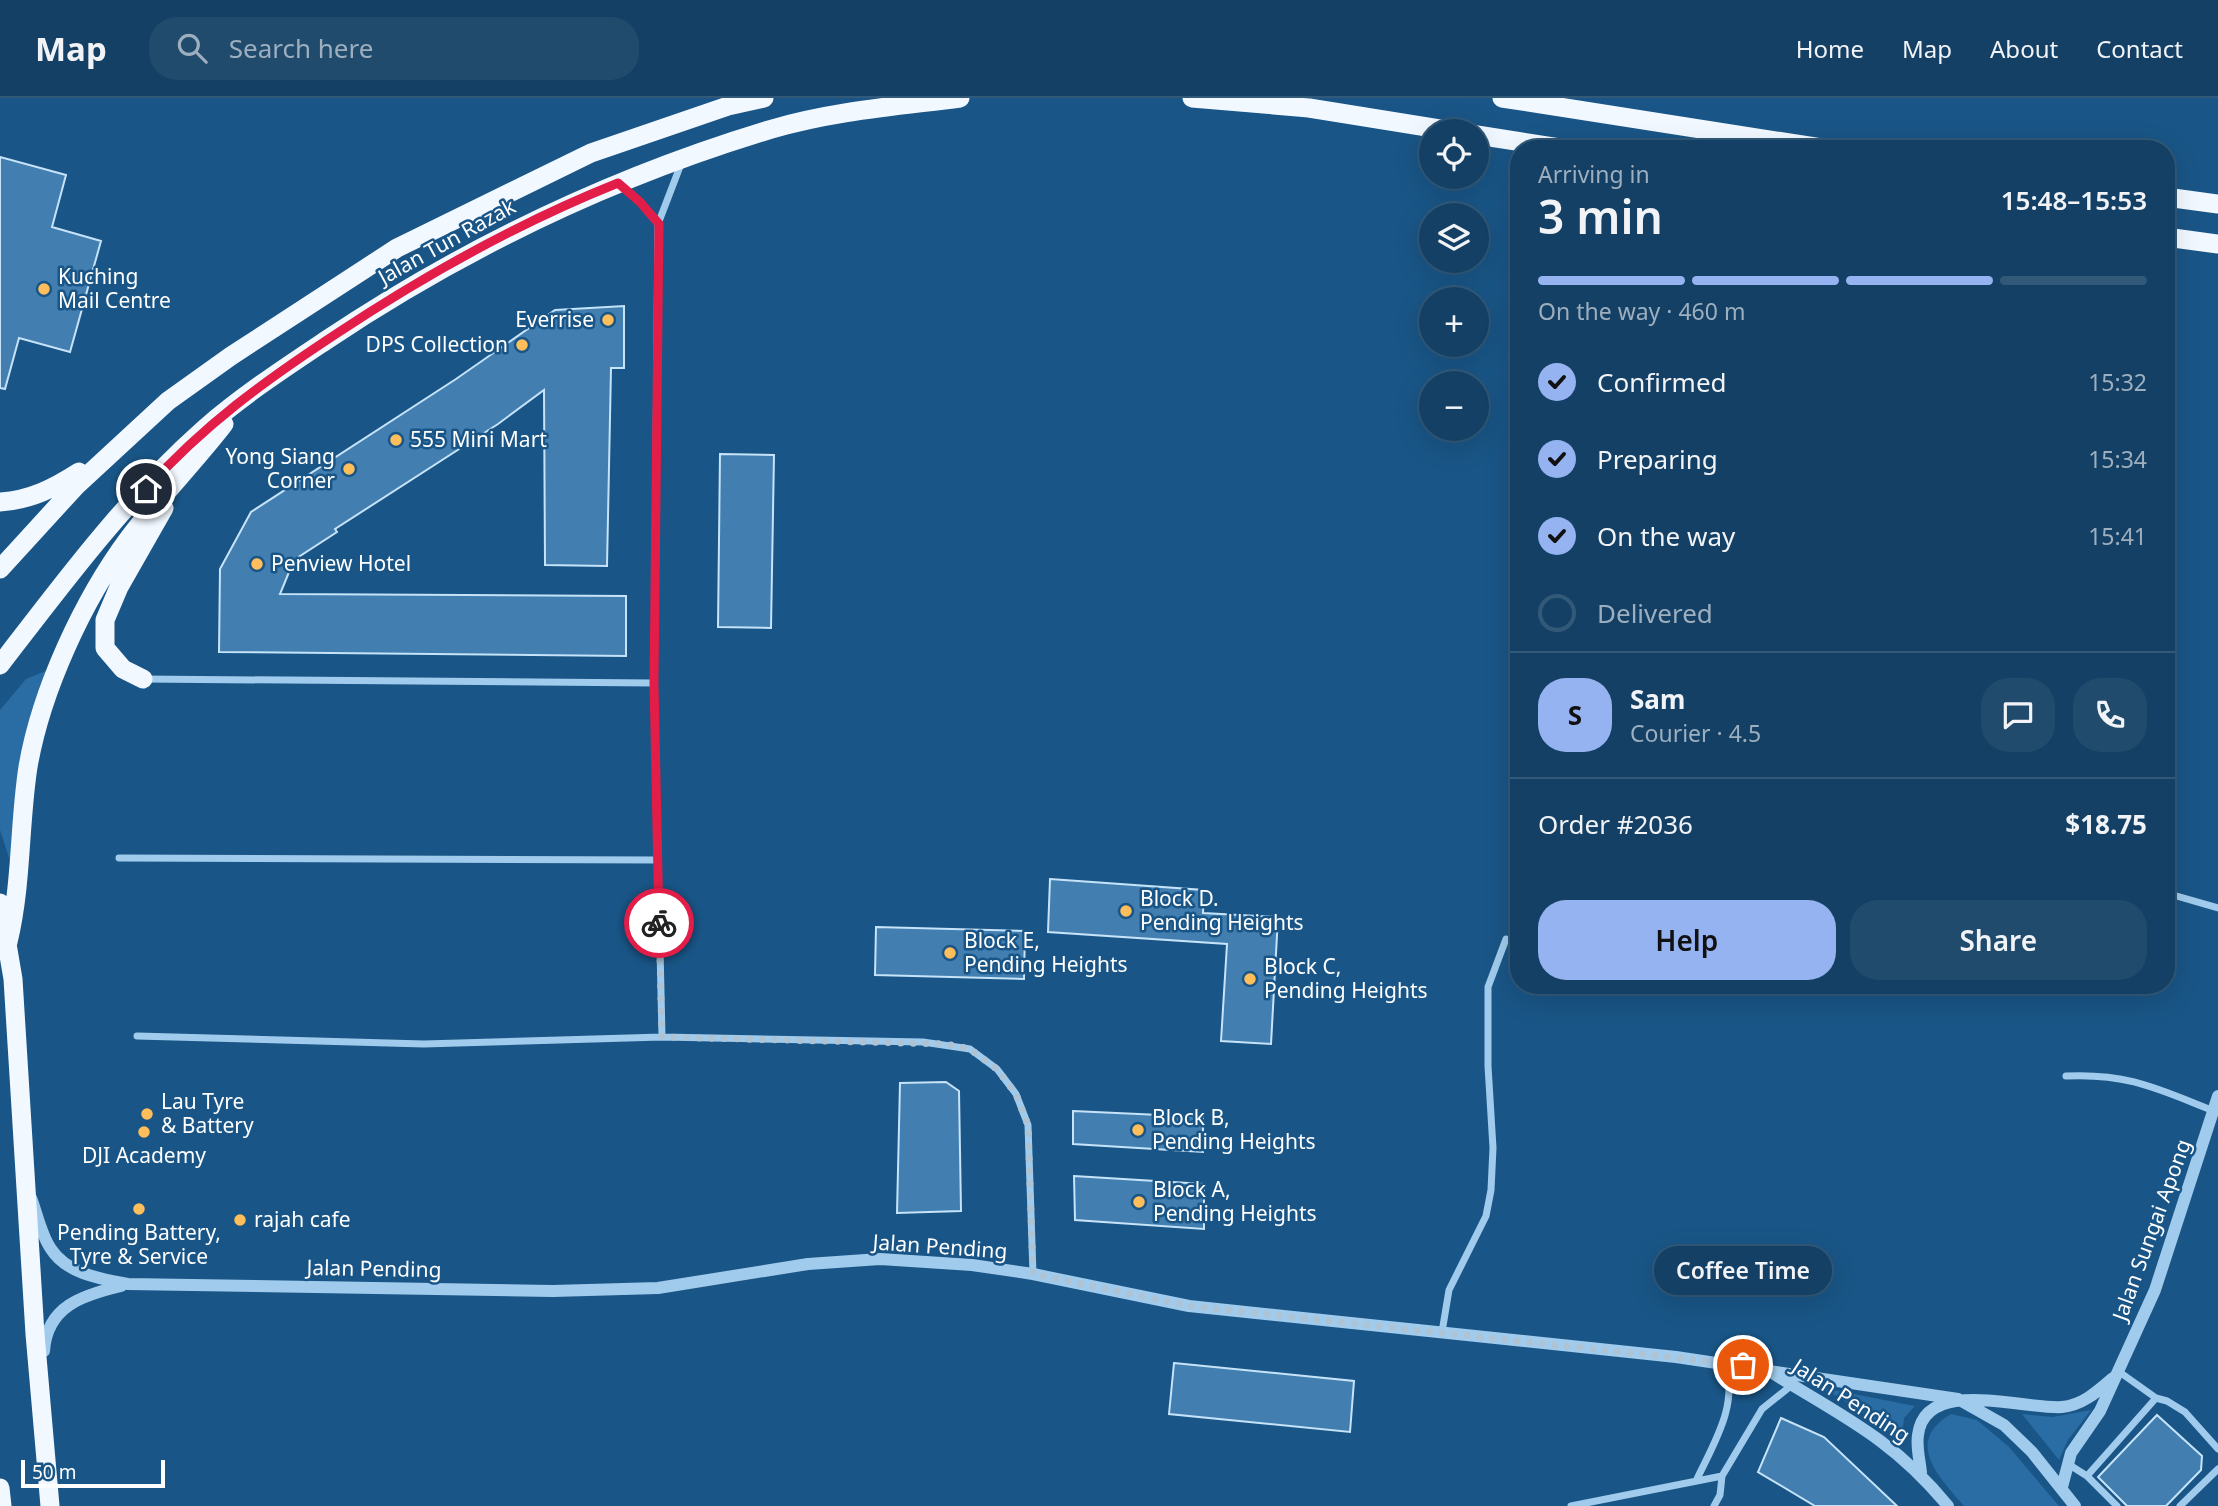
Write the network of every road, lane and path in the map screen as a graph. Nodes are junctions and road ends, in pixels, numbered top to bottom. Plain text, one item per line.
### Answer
1 (764, 98) edge
2 (960, 98) edge
3 (1192, 98) edge
4 (1502, 98) edge
5 (726, 102) edge
6 (1419, 126) edge
7 (1489, 137) edge
8 (1510, 140) edge
9 (1770, 140) edge
10 (683, 160) junction
11 (618, 183) junction
12 (2175, 198) edge
13 (2218, 204) edge
14 (659, 224) junction
15 (2175, 238) edge
16 (2218, 244) edge
17 (249, 392) junction
18 (120, 445) junction
19 (175, 485) junction
20 (0, 502) edge
21 (0, 569) edge
22 (0, 665) edge
23 (143, 679) joint
24 (654, 683) junction
25 (119, 858) dead end
26 (658, 860) junction
27 (2175, 896) edge
28 (0, 903) edge
29 (2218, 908) edge
30 (1506, 939) dead end
31 (8, 942) junction
32 (137, 1036) dead end
33 (662, 1037) junction
34 (2066, 1076) dead end
35 (2218, 1096) edge
36 (2214, 1111) junction
37 (29, 1190) junction
38 (1033, 1274) junction
39 (128, 1284) junction
40 (1442, 1332) junction
41 (1724, 1363) junction
42 (1763, 1368) junction
43 (2117, 1373) junction
44 (1792, 1385) junction
45 (42, 1393) junction
46 (2156, 1398) junction
47 (1958, 1399) junction
48 (2218, 1449) edge
49 (2068, 1464) junction
50 (2218, 1469) edge
51 (1921, 1473) junction
52 (1722, 1476) junction
53 (2087, 1476) junction
54 (1697, 1479) junction
55 (2062, 1487) junction
56 (0, 1488) edge
57 (2, 1506) edge
58 (50, 1506) edge
59 (1571, 1506) edge
60 (1714, 1506) edge
61 (1948, 1506) edge
62 (2075, 1506) edge
63 (2117, 1506) edge
64 (2180, 1506) edge

1 - 5 highway, Jalan Tun Razak
2 - 10 highway, Jalan Tun Razak
3 - 6 highway
4 - 9 highway
5 - 18 highway, Jalan Tun Razak
7 - 8 highway
10 - 11 highway, Jalan Tun Razak
10 - 14 street
11 - 14 street
11 - 17 highway, Jalan Tun Razak
12 - 13 highway
14 - 24 street
15 - 16 highway
17 - 19 highway
17 - 22 highway, Jalan Tun Razak
18 - 20 highway
18 - 21 highway, Jalan Tun Razak
19 - 23 highway
19 - 31 highway
23 - 24 street
24 - 26 street
25 - 26 street
26 - 33 street
27 - 29 street
28 - 31 highway
30 - 40 street
31 - 37 highway
32 - 33 street
33 - 38 street
34 - 36 street
35 - 36 street, Jalan Sungai Apong
36 - 43 street, Jalan Sungai Apong
37 - 39 street
37 - 45 highway
38 - 39 street, Jalan Pending
38 - 40 street, Jalan Pending
39 - 45 street
40 - 41 street, Jalan Pending
41 - 42 street, Jalan Pending
41 - 54 street
42 - 44 street, Jalan Pending
42 - 47 street
43 - 46 street
43 - 47 street
43 - 49 street, Jalan Sungai Apong
44 - 51 street, Jalan Pending
44 - 52 street
45 - 58 highway
46 - 48 street
46 - 53 street
47 - 51 street
47 - 55 street
49 - 53 street
49 - 55 street, Jalan Sungai Apong
50 - 64 street
51 - 61 street, Jalan Pending
52 - 54 street
52 - 60 street
53 - 63 street
54 - 59 street
55 - 62 street
56 - 57 highway

